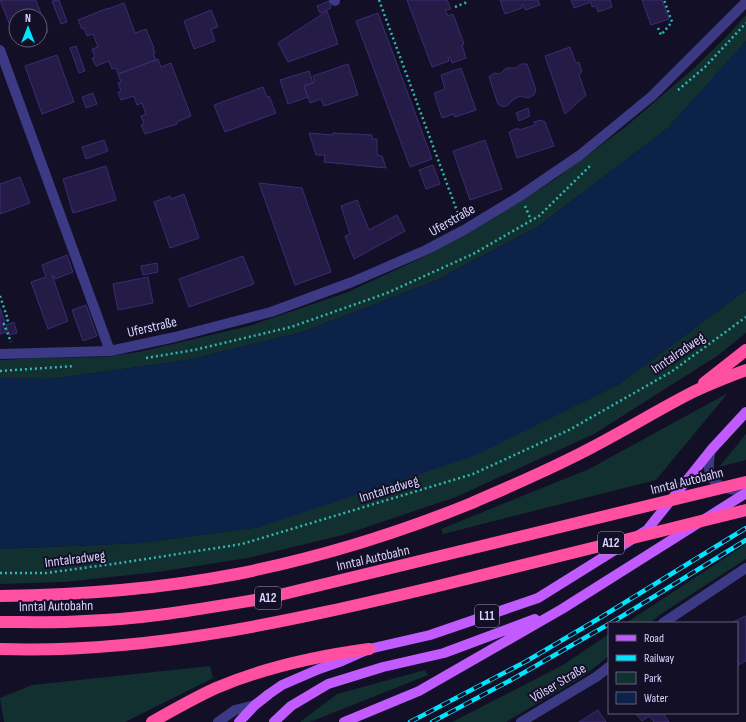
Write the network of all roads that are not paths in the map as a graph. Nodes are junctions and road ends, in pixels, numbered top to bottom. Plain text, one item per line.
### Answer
1 (746, 2) edge
2 (0, 50) edge
3 (746, 350) edge
4 (110, 351) junction
5 (0, 354) edge
6 (746, 370) edge
7 (692, 392) junction
8 (746, 412) edge
9 (711, 450) junction
10 (746, 482) edge
11 (746, 492) edge
12 (746, 510) edge
13 (746, 568) edge
14 (0, 596) edge
15 (562, 609) junction
16 (0, 622) edge
17 (665, 622) edge
18 (0, 649) edge
19 (369, 649) junction
20 (16, 650) junction
21 (0, 658) edge
22 (608, 667) edge
23 (255, 705) junction
24 (275, 720) edge
25 (152, 722) edge
26 (218, 722) edge
27 (239, 722) edge
28 (344, 722) edge
29 (521, 722) edge

1 - 4 street, Uferstraße
2 - 4 street
3 - 7 highway
4 - 5 street, Uferstraße
6 - 7 highway
7 - 14 highway
8 - 9 main road, L11
9 - 11 street
9 - 19 main road, L11
10 - 16 highway, Inntal Autobahn / A12
11 - 15 main road, L11
12 - 20 highway, A12
13 - 17 street
15 - 24 main road, L11
15 - 28 main road
18 - 20 highway, A12
19 - 23 main road, L11
19 - 25 highway
20 - 21 highway
22 - 29 street, Völser Straße
23 - 26 street
23 - 27 main road, L11

